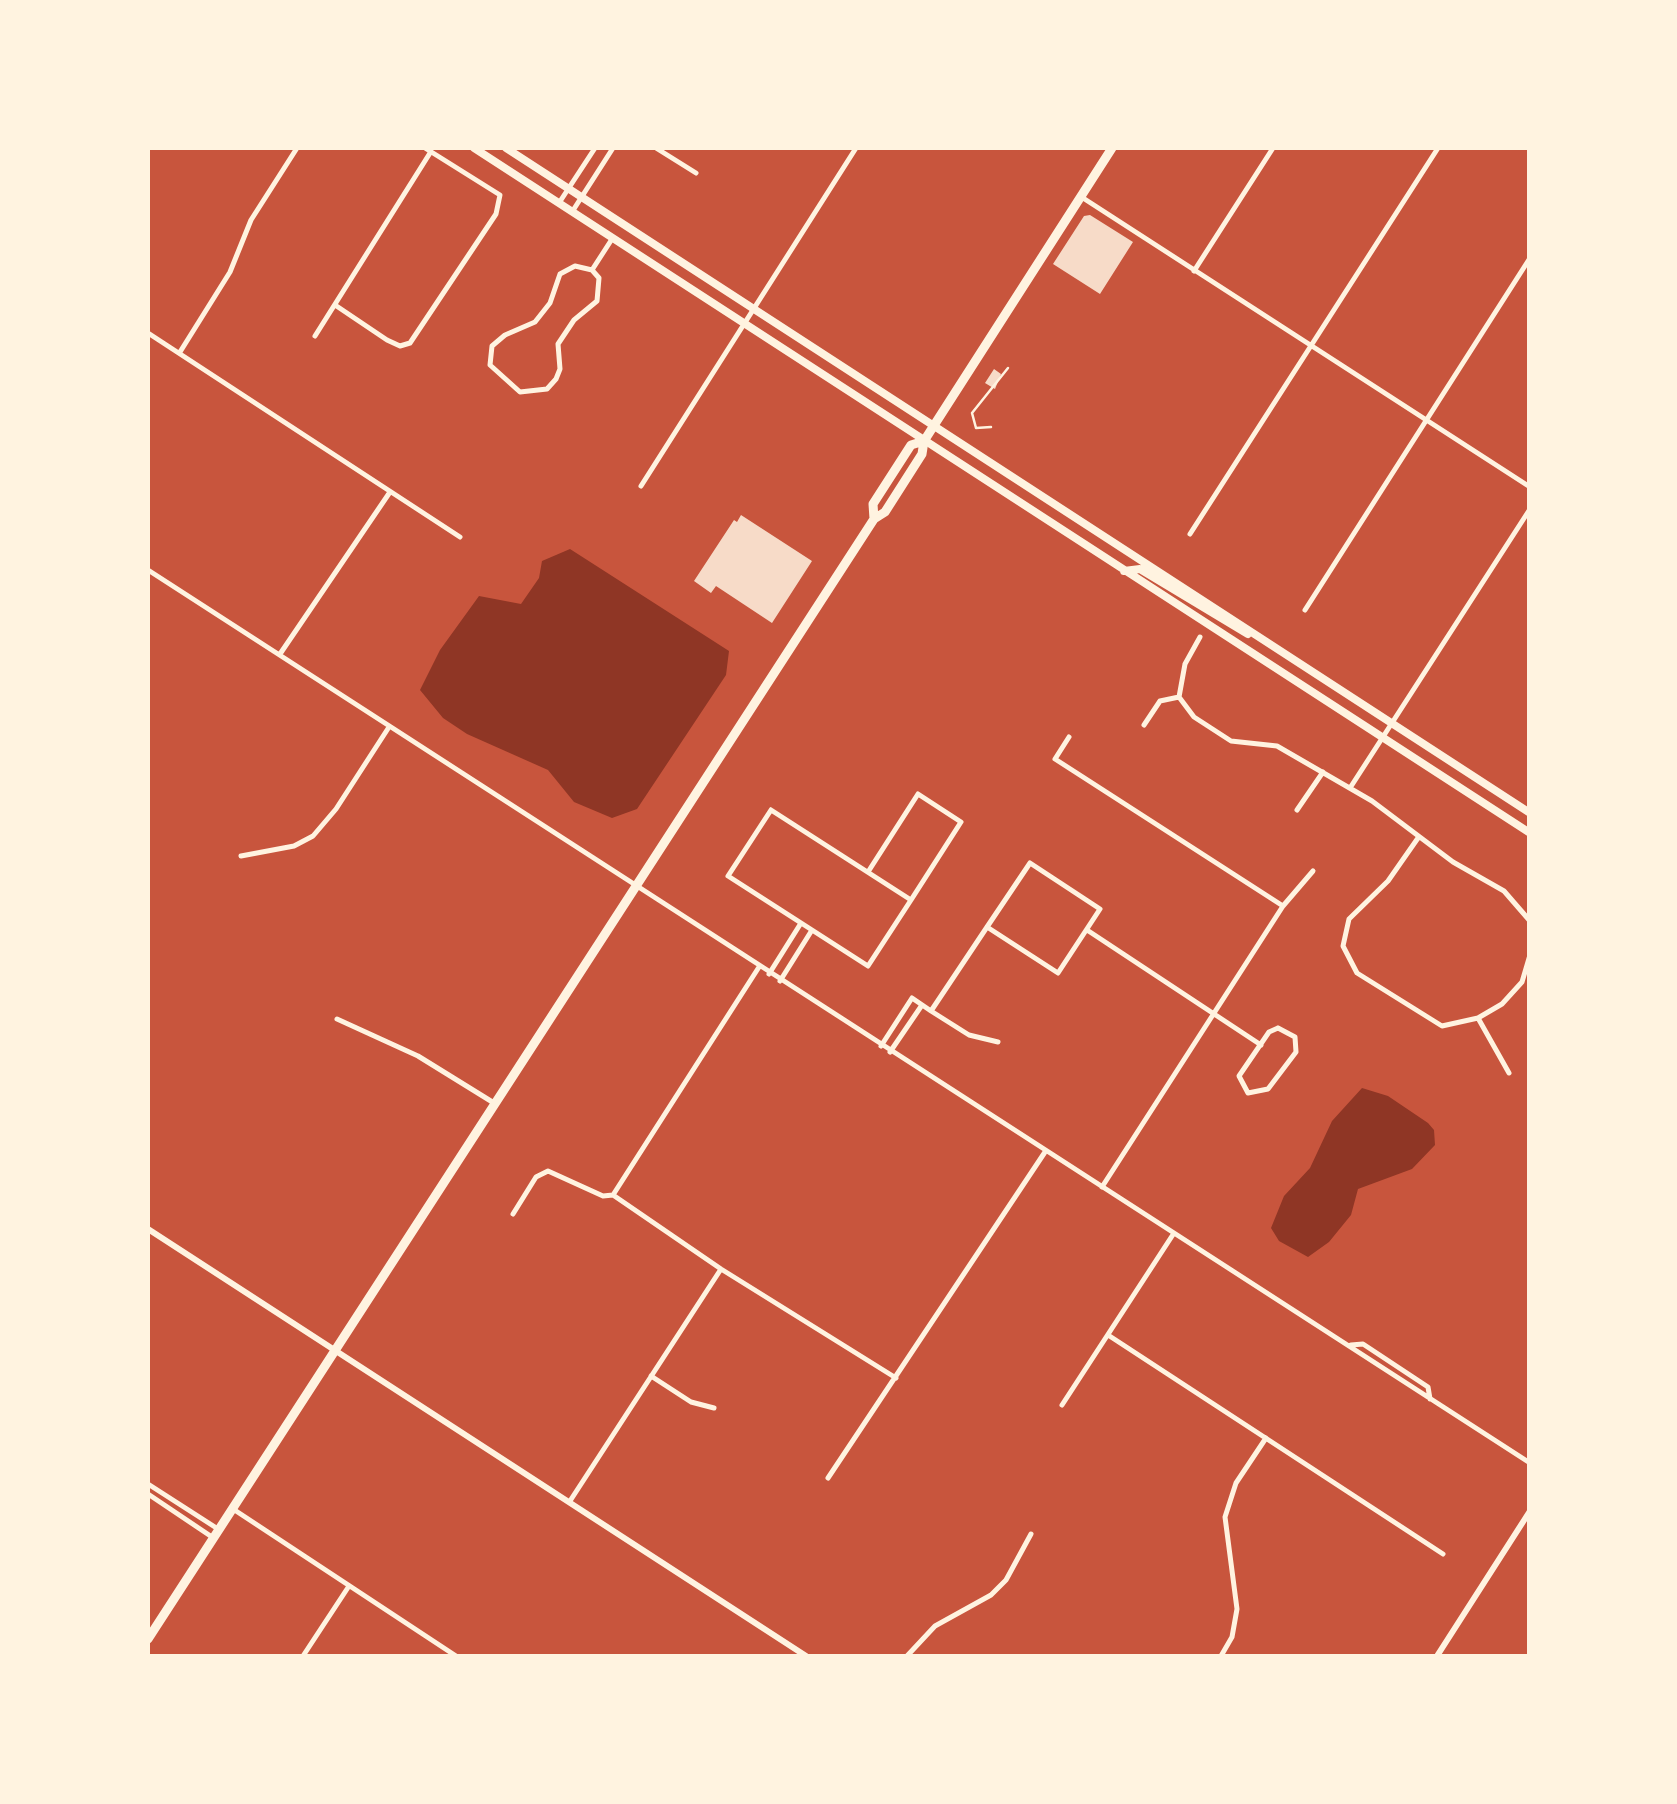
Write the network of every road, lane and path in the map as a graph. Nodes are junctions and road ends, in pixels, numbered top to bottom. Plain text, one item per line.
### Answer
1 (297, 148) edge
2 (474, 148) edge
3 (506, 148) edge
4 (595, 148) edge
5 (613, 148) edge
6 (656, 148) edge
7 (856, 148) edge
8 (1109, 148) edge
9 (1273, 148) edge
10 (1438, 148) edge
11 (428, 150) edge
12 (696, 173) dead end
13 (569, 188) junction
14 (1080, 196) junction
15 (581, 197) junction
16 (559, 203) junction
17 (572, 212) junction
18 (612, 238) junction
19 (1530, 258) edge
20 (592, 270) junction
21 (1194, 271) junction
22 (335, 305) junction
23 (756, 308) junction
24 (745, 324) junction
25 (148, 333) edge
26 (315, 336) dead end
27 (1310, 346) junction
28 (180, 352) junction
29 (1008, 368) dead end
30 (1426, 420) junction
31 (935, 425) junction
32 (990, 427) dead end
33 (924, 441) junction
34 (641, 486) dead end
35 (1530, 487) edge
36 (390, 492) junction
37 (1530, 509) edge
38 (1190, 534) dead end
39 (460, 537) dead end
40 (148, 570) edge
41 (1124, 571) junction
42 (1305, 610) dead end
43 (1200, 637) dead end
44 (1271, 644) junction
45 (280, 654) junction
46 (1179, 697) junction
47 (1391, 722) junction
48 (1144, 725) dead end
49 (389, 727) junction
50 (1381, 736) junction
51 (1068, 737) dead end
52 (1324, 771) junction
53 (1350, 788) junction
54 (1297, 810) dead end
55 (1530, 813) edge
56 (1530, 833) edge
57 (1418, 838) junction
58 (241, 856) dead end
59 (1313, 871) dead end
60 (868, 872) junction
61 (634, 886) junction
62 (911, 900) junction
63 (1283, 906) junction
64 (1530, 921) edge
65 (801, 923) junction
66 (987, 928) junction
67 (812, 930) junction
68 (1087, 930) junction
69 (1530, 956) edge
70 (759, 967) junction
71 (769, 974) junction
72 (780, 981) junction
73 (1522, 982) junction
74 (1530, 987) edge
75 (922, 1004) junction
76 (932, 1011) junction
77 (1213, 1014) junction
78 (1478, 1018) junction
79 (337, 1019) dead end
80 (998, 1042) dead end
81 (1261, 1045) junction
82 (881, 1046) junction
83 (890, 1052) junction
84 (1509, 1073) dead end
85 (494, 1103) junction
86 (1045, 1152) junction
87 (1102, 1187) junction
88 (612, 1195) junction
89 (513, 1214) dead end
90 (148, 1230) edge
91 (1174, 1233) junction
92 (721, 1269) junction
93 (1108, 1334) junction
94 (333, 1351) junction
95 (651, 1376) junction
96 (896, 1378) junction
97 (1062, 1406) dead end
98 (714, 1408) dead end
99 (1266, 1438) junction
100 (1530, 1462) edge
101 (828, 1478) dead end
102 (150, 1486) edge
103 (148, 1494) edge
104 (568, 1504) junction
105 (232, 1508) junction
106 (1530, 1512) edge
107 (215, 1533) junction
108 (1031, 1534) dead end
109 (1443, 1554) dead end
110 (349, 1586) junction
111 (148, 1638) edge
112 (794, 1653) edge
113 (303, 1656) edge
114 (456, 1656) edge
115 (806, 1656) edge
116 (907, 1656) edge
117 (1221, 1656) edge
118 (1437, 1656) edge

1 - 28 street
2 - 16 main road
3 - 13 main road
4 - 13 street
5 - 15 street
6 - 12 street
7 - 23 street
8 - 14 main road
9 - 21 street
10 - 27 street
11 - 22 street
11 - 22 street
13 - 15 main road
13 - 16 street
14 - 21 street
14 - 31 main road
15 - 17 street
15 - 23 main road
16 - 17 main road
17 - 18 main road
18 - 20 street
18 - 24 main road
19 - 30 street
20 - 20 street
21 - 27 street
22 - 26 street
23 - 24 street
23 - 31 main road
24 - 33 main road
24 - 34 street
25 - 28 street
27 - 30 street
27 - 38 street
28 - 36 street
29 - 32 lane
30 - 35 street
30 - 42 street
31 - 33 main road
31 - 44 main road
33 - 41 main road
33 - 61 main road
36 - 39 street
36 - 45 street
37 - 47 street
40 - 45 street
41 - 44 main road
41 - 50 main road
43 - 46 street
44 - 47 main road
45 - 49 street
46 - 48 street
46 - 52 street
47 - 50 street
47 - 55 main road
49 - 58 street
49 - 61 street
50 - 53 street
50 - 56 main road
51 - 63 street
52 - 53 street
52 - 54 street
53 - 57 street
57 - 64 street
57 - 78 street
59 - 63 street
60 - 62 street
60 - 62 street
60 - 65 street
61 - 70 street
61 - 85 main road
62 - 67 street
63 - 77 street
65 - 67 street
65 - 71 street
66 - 68 street
66 - 68 street
66 - 76 street
67 - 72 street
68 - 77 street
69 - 73 street
70 - 71 street
70 - 88 street
71 - 72 street
72 - 82 street
73 - 74 street
73 - 78 street
75 - 76 street
75 - 82 street
75 - 83 street
76 - 80 street
77 - 81 street
77 - 87 street
78 - 84 street
79 - 85 street
81 - 81 street
82 - 83 street
83 - 86 street
85 - 94 main road
86 - 87 street
86 - 96 street
87 - 91 street
88 - 89 street
88 - 92 street
90 - 94 street
91 - 93 street
91 - 100 street
92 - 95 street
92 - 96 street
93 - 97 street
93 - 99 street
94 - 104 street
94 - 105 main road
95 - 98 street
95 - 104 street
96 - 101 street
99 - 109 street
99 - 117 street
102 - 103 street
102 - 107 street
103 - 107 street
104 - 112 street
105 - 107 main road
105 - 110 street
106 - 118 street
107 - 111 main road
108 - 116 street
110 - 113 street
110 - 114 street
112 - 115 street

